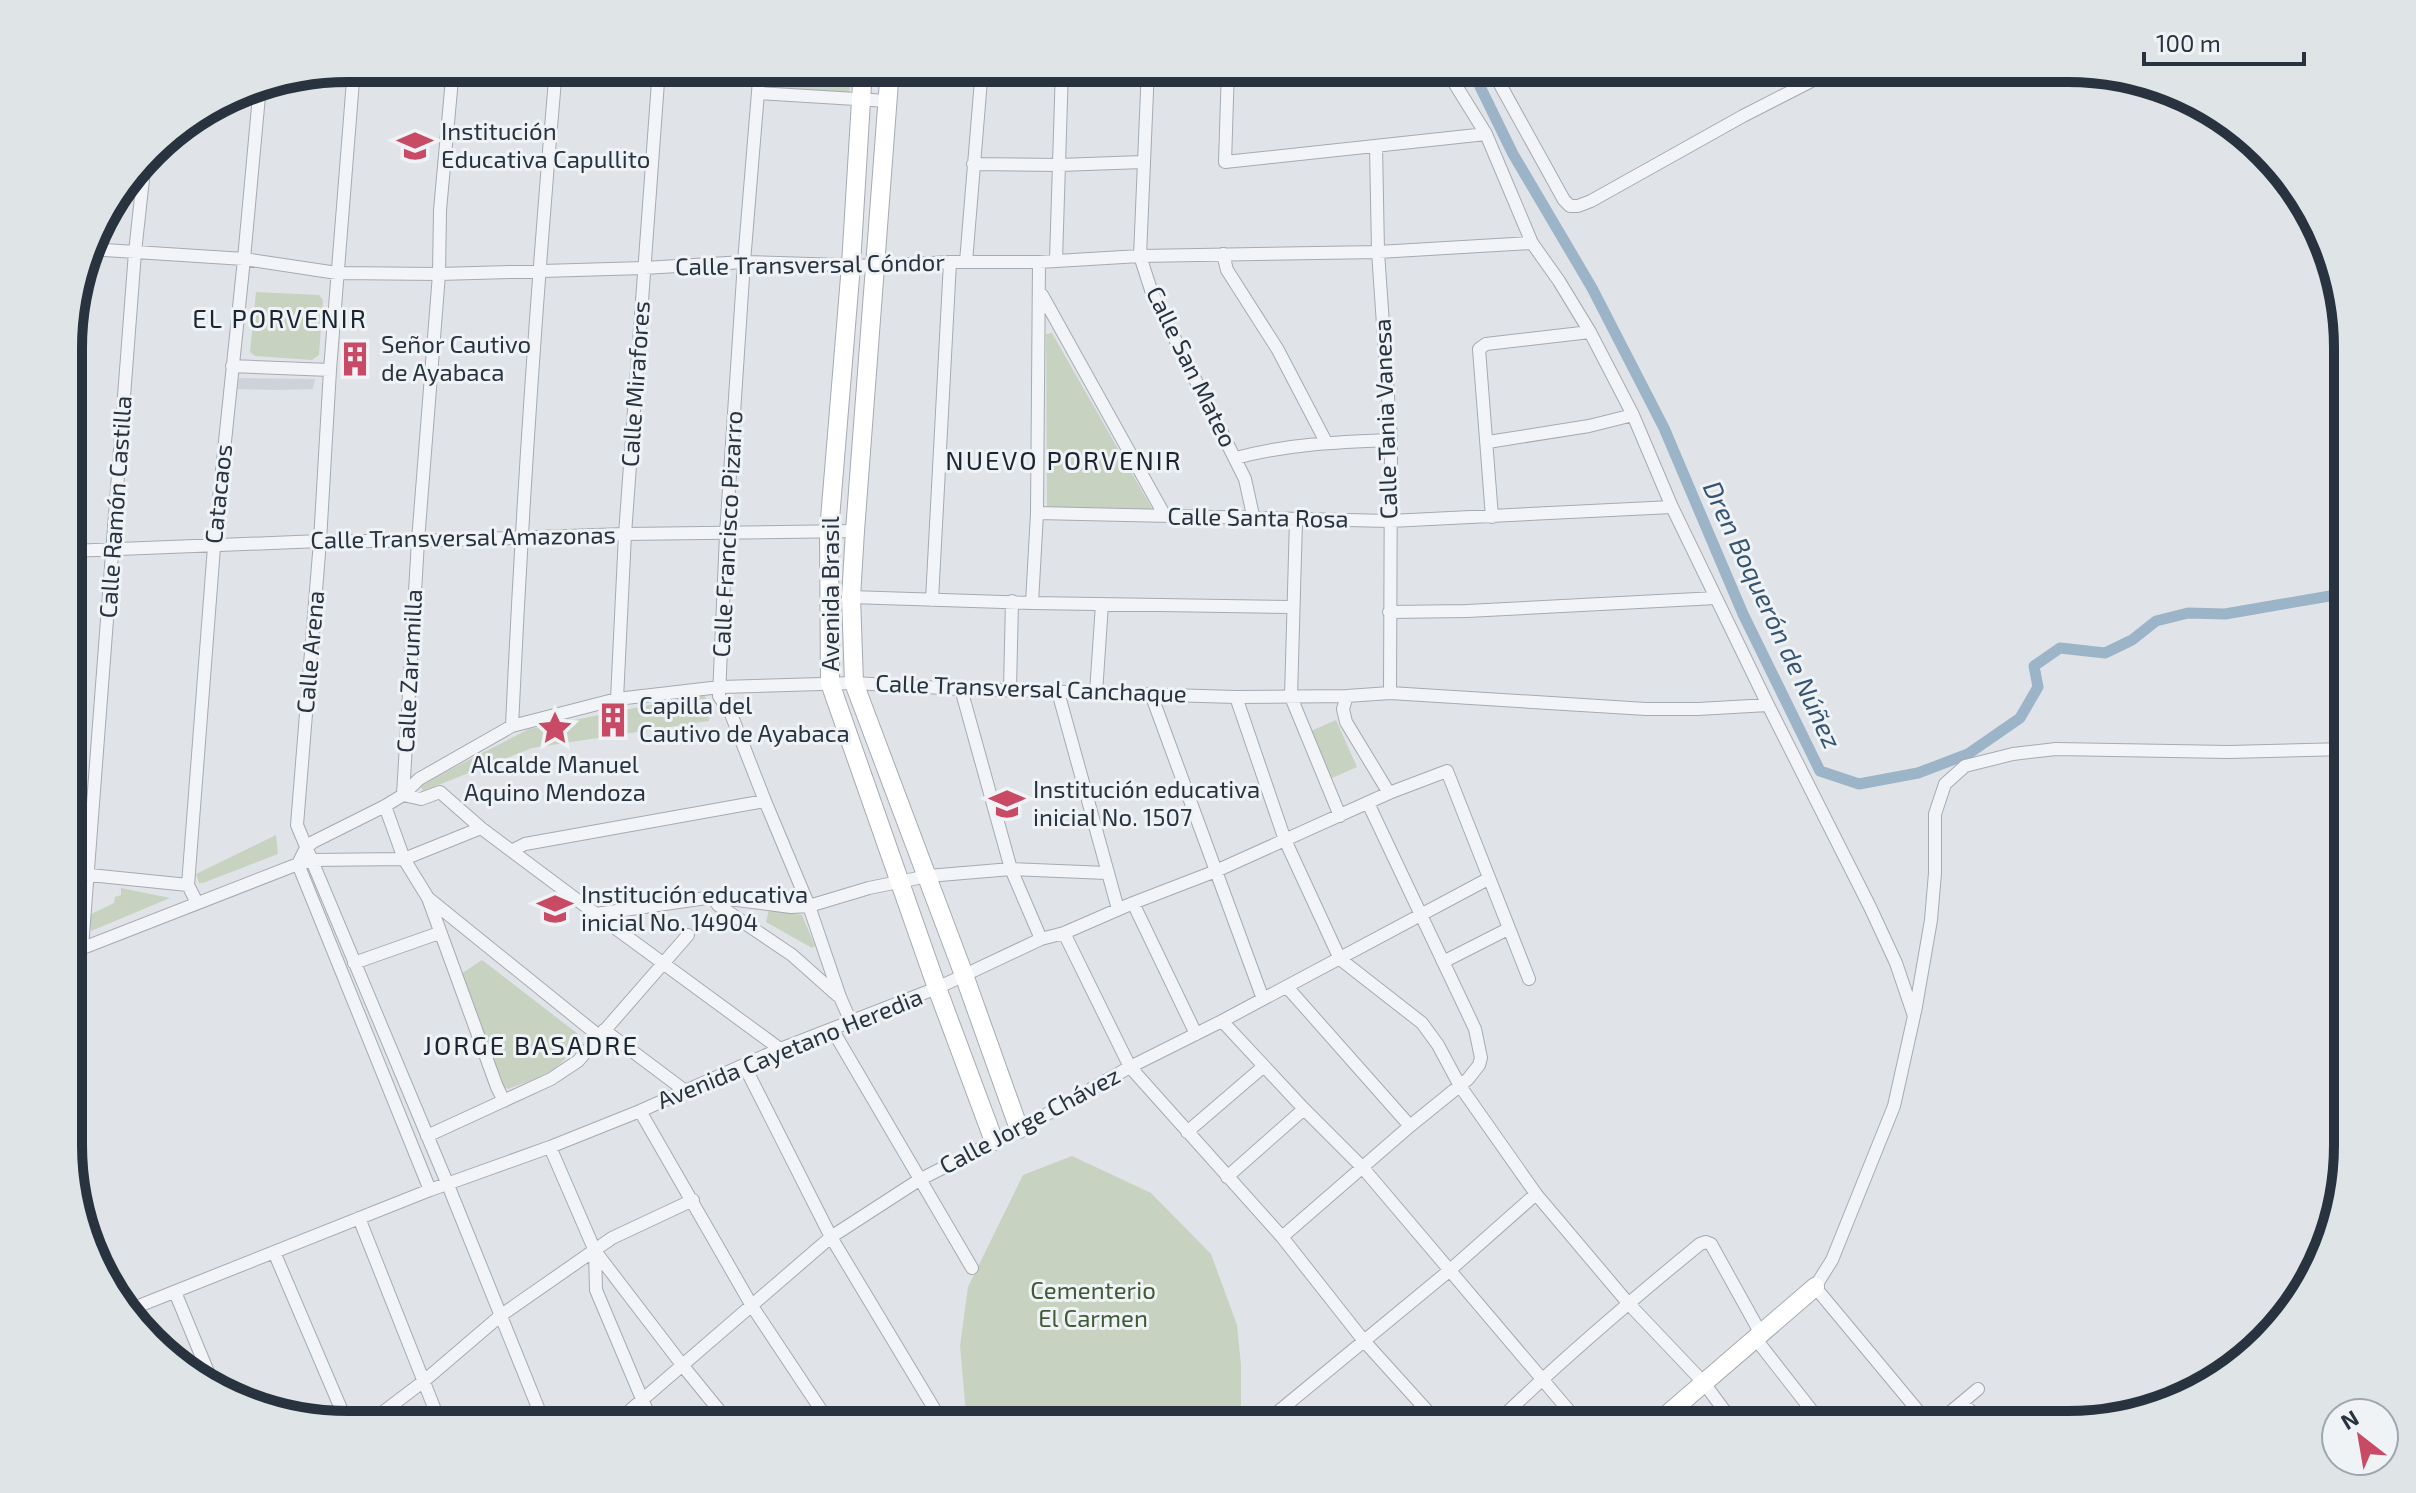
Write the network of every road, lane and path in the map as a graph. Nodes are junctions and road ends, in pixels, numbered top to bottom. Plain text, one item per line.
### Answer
1 (353, 82) edge
2 (452, 82) edge
3 (555, 82) edge
4 (658, 82) edge
5 (759, 82) edge
6 (862, 82) edge
7 (889, 82) edge
8 (981, 82) edge
9 (1062, 82) edge
10 (1147, 82) edge
11 (1228, 82) edge
12 (1454, 82) edge
13 (1499, 82) edge
14 (1810, 82) edge
15 (758, 93) junction
16 (259, 97) edge
17 (861, 100) junction
18 (888, 101) junction
19 (1486, 134) junction
20 (1376, 146) junction
21 (1143, 162) junction
22 (973, 164) junction
23 (1059, 165) junction
24 (143, 179) edge
25 (1532, 243) junction
26 (101, 250) edge
27 (135, 252) junction
28 (1378, 252) junction
29 (1223, 254) junction
30 (1140, 256) junction
31 (244, 259) junction
32 (1056, 260) junction
33 (744, 262) junction
34 (950, 262) junction
35 (966, 262) junction
36 (1039, 262) junction
37 (851, 265) junction
38 (876, 266) junction
39 (644, 268) junction
40 (538, 270) junction
41 (337, 273) junction
42 (439, 274) junction
43 (1041, 292) junction
44 (1590, 332) junction
45 (232, 366) junction
46 (330, 370) junction
47 (1633, 415) junction
48 (1391, 440) junction
49 (1326, 442) junction
50 (1488, 442) junction
51 (1236, 458) junction
52 (1672, 507) junction
53 (1037, 513) junction
54 (1165, 516) junction
55 (1492, 517) junction
56 (1254, 520) junction
57 (1296, 520) junction
58 (1390, 521) junction
59 (829, 531) junction
60 (855, 531) junction
61 (625, 534) junction
62 (726, 534) junction
63 (521, 538) junction
64 (320, 541) junction
65 (418, 541) junction
66 (214, 547) junction
67 (113, 550) junction
68 (82, 551) edge
69 (851, 597) junction
70 (1716, 598) junction
71 (932, 600) junction
72 (1012, 601) junction
73 (1032, 603) junction
74 (1102, 604) junction
75 (1293, 607) junction
76 (1389, 612) junction
77 (830, 683) junction
78 (854, 683) junction
79 (720, 687) junction
80 (961, 689) junction
81 (1010, 689) junction
82 (1058, 692) junction
83 (1096, 693) junction
84 (1390, 693) junction
85 (1151, 694) junction
86 (1347, 696) junction
87 (1236, 697) junction
88 (1291, 697) junction
89 (617, 699) junction
90 (1768, 705) junction
91 (512, 726) junction
92 (2333, 749) edge
93 (1389, 793) junction
94 (403, 795) junction
95 (765, 801) junction
96 (1368, 803) junction
97 (385, 806) junction
98 (1340, 816) junction
99 (481, 828) junction
100 (1285, 840) junction
101 (513, 850) junction
102 (305, 857) junction
103 (404, 859) junction
104 (1011, 869) junction
105 (1216, 871) junction
106 (1107, 873) junction
107 (82, 874) edge
108 (87, 874) junction
109 (928, 876) junction
110 (1488, 879) junction
111 (901, 882) junction
112 (188, 885) junction
113 (713, 897) junction
114 (428, 898) junction
115 (197, 903) junction
116 (1133, 903) junction
117 (809, 906) junction
118 (82, 909) edge
119 (1118, 909) junction
120 (596, 914) junction
121 (1421, 914) junction
122 (1508, 929) junction
123 (439, 933) junction
124 (1064, 933) junction
125 (688, 935) dead end
126 (1041, 939) junction
127 (82, 949) edge
128 (1340, 959) junction
129 (1443, 962) junction
130 (354, 963) junction
131 (664, 964) junction
132 (964, 975) junction
133 (1529, 979) dead end
134 (1287, 987) junction
135 (937, 988) junction
136 (840, 997) junction
137 (1263, 999) junction
138 (1914, 1016) junction
139 (1222, 1021) junction
140 (851, 1022) junction
141 (832, 1029) junction
142 (602, 1033) junction
143 (1196, 1034) junction
144 (780, 1049) junction
145 (744, 1065) junction
146 (1264, 1066) junction
147 (1130, 1067) junction
148 (1460, 1086) junction
149 (684, 1090) junction
150 (504, 1101) junction
151 (1304, 1109) junction
152 (640, 1111) junction
153 (1410, 1126) junction
154 (1019, 1129) junction
155 (1187, 1132) junction
156 (427, 1136) junction
157 (994, 1141) junction
158 (550, 1147) junction
159 (1363, 1168) junction
160 (1227, 1177) junction
161 (919, 1180) junction
162 (448, 1185) junction
163 (430, 1190) junction
164 (1536, 1194) junction
165 (693, 1200) junction
166 (359, 1218) junction
167 (831, 1237) junction
168 (1282, 1237) junction
169 (595, 1251) junction
170 (274, 1252) junction
171 (972, 1268) dead end
172 (1450, 1270) junction
173 (1815, 1287) junction
174 (175, 1292) junction
175 (1628, 1303) junction
176 (752, 1306) junction
177 (138, 1307) edge
178 (500, 1316) junction
179 (1758, 1336) junction
180 (1364, 1341) junction
181 (683, 1366) junction
182 (207, 1370) edge
183 (1541, 1379) junction
184 (424, 1381) junction
185 (1704, 1383) junction
186 (1978, 1389) dead end
187 (643, 1401) junction
188 (1962, 1404) junction
189 (1282, 1410) edge
190 (1427, 1410) edge
191 (1509, 1410) edge
192 (1568, 1410) edge
193 (1672, 1410) edge
194 (1724, 1410) edge
195 (1812, 1410) edge
196 (1917, 1410) edge
197 (1954, 1410) edge
198 (1970, 1410) edge
199 (342, 1411) edge
200 (384, 1411) edge
201 (436, 1411) edge
202 (539, 1411) edge
203 (631, 1411) edge
204 (647, 1411) edge
205 (719, 1411) edge
206 (822, 1411) edge
207 (935, 1411) edge

1 - 41 street, Calle Arena
2 - 42 street, Calle Zarumilla
3 - 40 street
4 - 39 street, Calle Mirafores
5 - 15 street, Calle Francisco Pizarro
6 - 17 street, Avenida Brasil
7 - 18 street, Avenida Brasil
8 - 22 street
9 - 23 street
10 - 21 street, Calle San Mateo
11 - 20 street
12 - 19 street
13 - 14 street
15 - 17 street
15 - 33 street, Calle Francisco Pizarro
16 - 31 street, Catacaos
17 - 18 street
17 - 37 street, Avenida Brasil
18 - 38 street, Avenida Brasil
19 - 20 street
19 - 25 street
20 - 28 street, Calle Tania Vanesa
21 - 23 street
21 - 30 street, Calle San Mateo
22 - 23 street
22 - 35 street
23 - 32 street
24 - 27 street, Calle Ramón Castilla
25 - 28 street, Calle Transversal Cóndor
25 - 44 street
26 - 27 street, Calle Transversal Cóndor
27 - 31 street, Calle Transversal Cóndor
27 - 67 street, Calle Ramón Castilla
28 - 29 street, Calle Transversal Cóndor
28 - 48 street, Calle Tania Vanesa
29 - 30 street, Calle Transversal Cóndor
29 - 49 street
30 - 32 street, Calle Transversal Cóndor
30 - 51 street, Calle San Mateo
31 - 41 street, Calle Transversal Cóndor
31 - 45 street, Catacaos
32 - 36 street, Calle Transversal Cóndor
33 - 37 street, Calle Transversal Cóndor
33 - 39 street, Calle Transversal Cóndor
33 - 62 street, Calle Francisco Pizarro
34 - 35 street, Calle Transversal Cóndor
34 - 38 street, Calle Transversal Cóndor
34 - 71 street
35 - 36 street, Calle Transversal Cóndor
36 - 43 street
37 - 38 street, Calle Transversal Cóndor
37 - 59 street, Avenida Brasil
38 - 60 street, Avenida Brasil
39 - 40 street, Calle Transversal Cóndor
39 - 61 street, Calle Mirafores
40 - 42 street, Calle Transversal Cóndor
40 - 63 street
41 - 42 street, Calle Transversal Cóndor
41 - 46 street, Calle Arena
42 - 65 street, Calle Zarumilla
43 - 53 street
43 - 54 street
44 - 47 street
44 - 50 street
45 - 46 street
45 - 66 street, Catacaos
46 - 64 street, Calle Arena
47 - 50 street
47 - 52 street
48 - 49 street
48 - 58 street, Calle Tania Vanesa
49 - 51 street
50 - 55 street
51 - 56 street, Calle San Mateo
52 - 55 street, Calle Santa Rosa
52 - 70 street
53 - 54 street, Calle Santa Rosa
53 - 73 street
54 - 56 street, Calle Santa Rosa
55 - 58 street, Calle Santa Rosa
56 - 57 street, Calle Santa Rosa
57 - 58 street, Calle Santa Rosa
57 - 75 street
58 - 76 street, Calle Tania Vanesa
59 - 60 street, Calle Transversal Amazonas
59 - 62 street, Calle Transversal Amazonas
59 - 77 street, Avenida Brasil
60 - 69 street, Avenida Brasil
61 - 62 street, Calle Transversal Amazonas
61 - 63 street, Calle Transversal Amazonas
61 - 89 street, Calle Mirafores
62 - 79 street, Calle Francisco Pizarro
63 - 65 street, Calle Transversal Amazonas
63 - 91 street
64 - 65 street, Calle Transversal Amazonas
64 - 66 street, Calle Transversal Amazonas
64 - 102 street, Calle Arena
65 - 94 street, Calle Zarumilla
66 - 67 street, Calle Transversal Amazonas
66 - 112 street, Catacaos
67 - 68 street, Calle Transversal Amazonas
67 - 108 street, Calle Ramón Castilla
69 - 71 street
69 - 78 street, Avenida Brasil
70 - 76 street
70 - 90 street
71 - 72 street
72 - 73 street
72 - 81 street
73 - 74 street
74 - 75 street
74 - 83 street
75 - 88 street
76 - 84 street, Calle Tania Vanesa
77 - 78 street, Calle Transversal Canchaque
77 - 79 street, Calle Transversal Canchaque
77 - 111 street, Avenida Brasil
78 - 80 street, Calle Transversal Canchaque
78 - 109 street, Avenida Brasil
79 - 89 street, Calle Transversal Canchaque
79 - 95 street, Calle Francisco Pizarro
80 - 81 street, Calle Transversal Canchaque
80 - 104 street
81 - 82 street, Calle Transversal Canchaque
82 - 83 street, Calle Transversal Canchaque
82 - 106 street
83 - 85 street, Calle Transversal Canchaque
84 - 86 street, Calle Transversal Canchaque
84 - 90 street, Calle Transversal Canchaque
85 - 87 street, Calle Transversal Canchaque
85 - 105 street
86 - 88 street, Calle Transversal Canchaque
86 - 93 street
87 - 88 street, Calle Transversal Canchaque
87 - 100 street
88 - 98 street
89 - 91 street, Calle Transversal Canchaque
90 - 138 street
91 - 94 street, Calle Transversal Canchaque
92 - 138 street
93 - 96 street, Avenida Cayetano Heredia
93 - 110 street, Avenida Cayetano Heredia
94 - 97 street, Calle Transversal Canchaque
94 - 99 street
95 - 101 street
95 - 117 street, Calle Francisco Pizarro
96 - 98 street, Avenida Cayetano Heredia
96 - 121 street
97 - 102 street, Calle Transversal Canchaque
97 - 103 street
98 - 100 street, Avenida Cayetano Heredia
99 - 101 street
99 - 103 street
100 - 105 street, Avenida Cayetano Heredia
100 - 128 street
101 - 120 street
102 - 103 street
102 - 115 street, Calle Transversal Canchaque
102 - 130 street
102 - 163 street
103 - 114 street
104 - 106 street
104 - 109 street
104 - 126 street
105 - 116 street, Avenida Cayetano Heredia
105 - 137 street
106 - 119 street
107 - 108 street
108 - 112 street
108 - 118 street, Calle Ramón Castilla
109 - 111 street
109 - 132 street, Avenida Brasil
110 - 121 street, Calle Jorge Chávez
110 - 122 street
111 - 117 street
111 - 135 street, Avenida Brasil
112 - 115 street
113 - 117 street
113 - 120 street
113 - 136 street
114 - 123 street
114 - 142 street
115 - 127 street, Calle Transversal Canchaque
116 - 119 street, Avenida Cayetano Heredia
116 - 143 street
117 - 136 street, Calle Francisco Pizarro
119 - 124 street, Avenida Cayetano Heredia
120 - 131 street
121 - 128 street, Calle Jorge Chávez
121 - 129 street
122 - 129 street
122 - 133 street
123 - 130 street
123 - 150 street
124 - 126 street, Avenida Cayetano Heredia
124 - 147 street
125 - 131 street
126 - 132 street, Avenida Cayetano Heredia
128 - 134 street, Calle Jorge Chávez
128 - 148 street
129 - 148 street
130 - 156 street
131 - 142 street
131 - 144 street
132 - 135 street, Avenida Cayetano Heredia
132 - 154 street, Avenida Brasil
134 - 137 street, Calle Jorge Chávez
134 - 153 street
135 - 140 street, Avenida Cayetano Heredia
135 - 157 street, Avenida Brasil
136 - 140 street, Calle Francisco Pizarro
137 - 139 street, Calle Jorge Chávez
138 - 173 street
139 - 143 street, Calle Jorge Chávez
139 - 146 street
140 - 141 street, Avenida Cayetano Heredia
141 - 144 street, Avenida Cayetano Heredia
141 - 161 street
142 - 149 street
142 - 150 street
143 - 147 street, Calle Jorge Chávez
144 - 145 street, Avenida Cayetano Heredia
145 - 149 street, Avenida Cayetano Heredia
145 - 167 street
146 - 151 street
146 - 155 street
147 - 154 street, Calle Jorge Chávez
147 - 155 street
148 - 153 street
148 - 164 street
149 - 152 street, Avenida Cayetano Heredia
150 - 156 street
151 - 159 street
151 - 160 street
152 - 158 street, Avenida Cayetano Heredia
152 - 165 street
153 - 159 street
154 - 157 street, Calle Jorge Chávez
155 - 160 street
156 - 162 street
157 - 161 street, Calle Jorge Chávez
158 - 162 street, Avenida Cayetano Heredia
158 - 169 street
159 - 168 street
159 - 172 street
160 - 168 street
161 - 167 street, Calle Jorge Chávez
161 - 171 street
162 - 163 street, Avenida Cayetano Heredia
162 - 178 street
163 - 166 street, Avenida Cayetano Heredia
164 - 172 street
164 - 175 street
165 - 169 street
165 - 176 street
166 - 170 street, Avenida Cayetano Heredia
166 - 184 street
167 - 176 street, Calle Jorge Chávez
167 - 207 street
168 - 180 street
169 - 178 street
169 - 181 street
169 - 187 street
170 - 174 street, Avenida Cayetano Heredia
170 - 199 street
172 - 180 street
172 - 183 street
173 - 179 street
173 - 196 street
174 - 177 street, Avenida Cayetano Heredia
174 - 182 street
175 - 179 street
175 - 183 street
175 - 185 street
176 - 181 street, Calle Jorge Chávez
176 - 206 street
178 - 184 street
178 - 202 street
179 - 185 street
179 - 195 street
180 - 189 street
180 - 190 street
181 - 187 street, Calle Jorge Chávez
181 - 205 street
183 - 191 street
183 - 192 street
184 - 200 street
184 - 201 street
185 - 193 street
185 - 194 street
186 - 188 street
187 - 203 street, Calle Jorge Chávez
187 - 204 street
188 - 197 street
188 - 198 street

